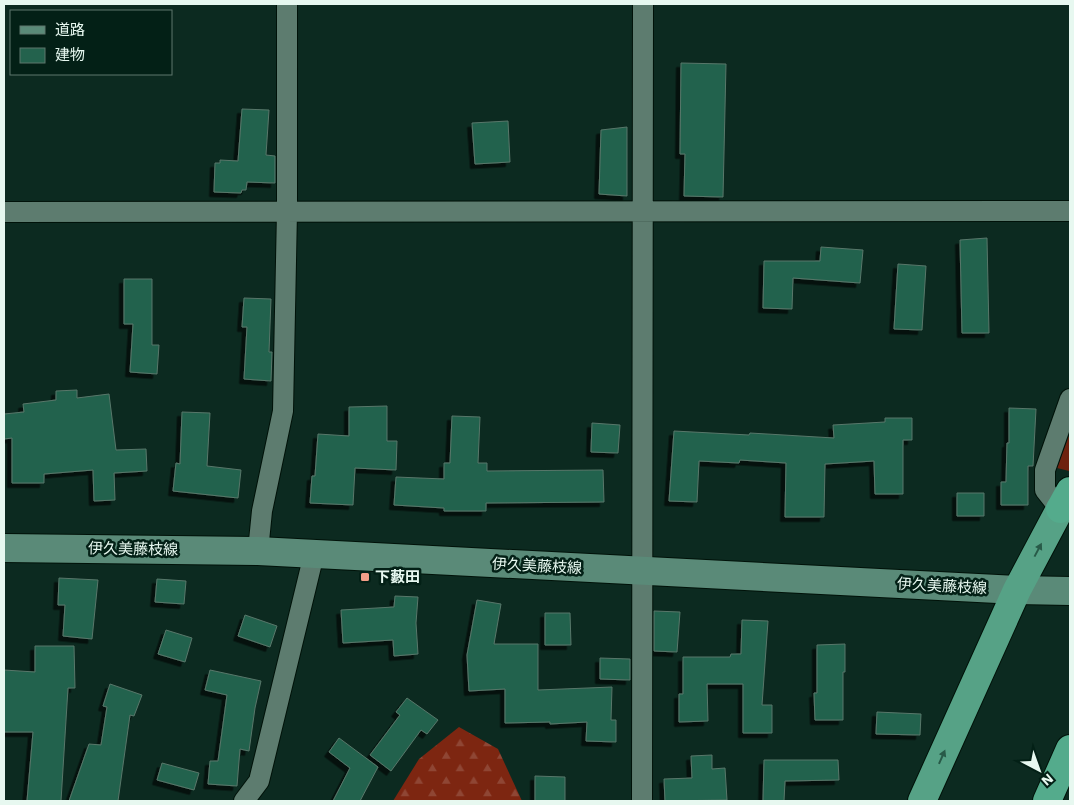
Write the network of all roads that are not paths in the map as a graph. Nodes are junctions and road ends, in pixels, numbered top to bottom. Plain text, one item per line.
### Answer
1 (287, 4) edge
2 (643, 4) edge
3 (287, 211) junction
4 (1070, 211) edge
5 (4, 212) edge
6 (643, 212) junction
7 (1070, 399) edge
8 (1065, 500) edge
9 (4, 548) edge
10 (258, 551) junction
11 (314, 554) junction
12 (642, 571) junction
13 (1016, 590) junction
14 (1070, 592) edge
15 (1070, 749) edge
16 (244, 801) edge
17 (642, 801) edge
18 (922, 801) edge
19 (1047, 801) edge

1 - 3 street
2 - 6 street
3 - 5 street
3 - 6 street
3 - 10 street
4 - 6 street
6 - 12 street
7 - 8 street
13 -> 8 highway
9 - 10 main road, 伊久美藤枝線
10 - 11 main road, 伊久美藤枝線
11 - 12 main road, 伊久美藤枝線
11 - 16 street
12 - 13 main road, 伊久美藤枝線
12 - 17 street
13 - 14 main road, 伊久美藤枝線
18 -> 13 highway
15 - 19 highway

